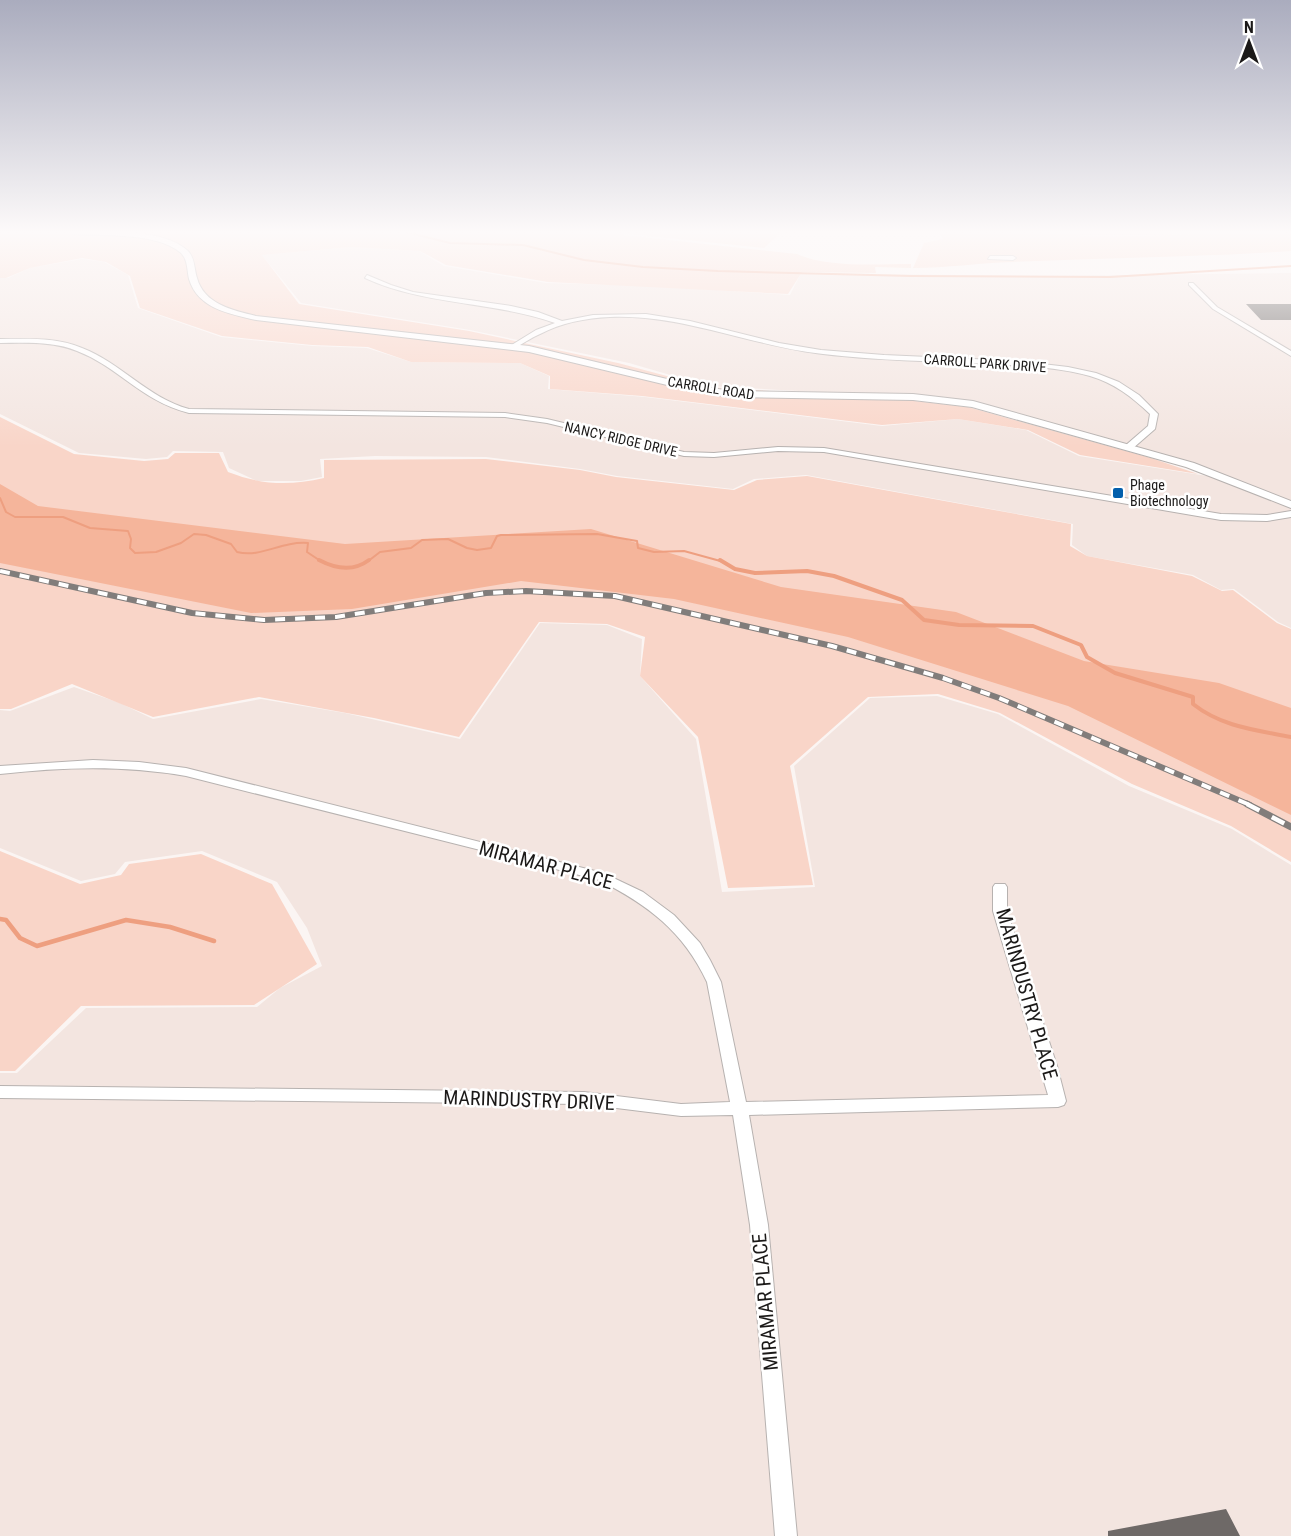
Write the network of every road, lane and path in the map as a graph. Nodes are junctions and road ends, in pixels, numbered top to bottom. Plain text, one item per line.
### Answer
1 (214, 304) edge
2 (491, 304) edge
3 (1209, 304) edge
4 (559, 322) junction
5 (0, 341) edge
6 (512, 347) junction
7 (1291, 354) edge
8 (1129, 447) junction
9 (1291, 505) edge
10 (1291, 514) edge
11 (0, 770) edge
12 (1000, 887) dead end
13 (0, 1092) edge
14 (1058, 1101) joint
15 (740, 1110) junction
16 (786, 1536) edge

1 - 6 main road, CARROLL ROAD
2 - 4 street
3 - 7 street
4 - 6 street
4 - 8 street, CARROLL PARK DRIVE
5 - 10 street, NANCY RIDGE DRIVE
6 - 8 main road, CARROLL ROAD
8 - 9 main road, CARROLL ROAD
11 - 15 street, MIRAMAR PLACE
12 - 14 street, MARINDUSTRY PLACE
13 - 15 street, MARINDUSTRY DRIVE
14 - 15 street, MARINDUSTRY DRIVE
15 - 16 street, MIRAMAR PLACE

